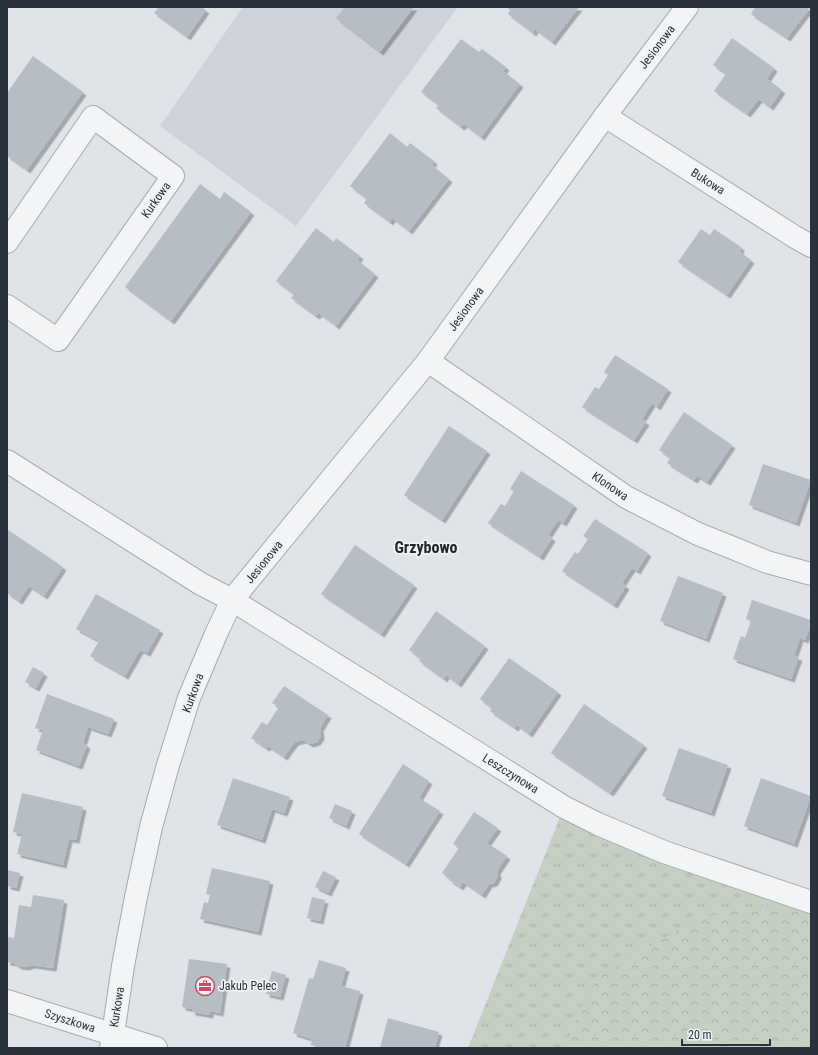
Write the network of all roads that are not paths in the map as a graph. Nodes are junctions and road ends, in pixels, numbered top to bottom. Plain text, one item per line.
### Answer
1 (687, 7) edge
2 (605, 116) junction
3 (7, 242) edge
4 (811, 246) edge
5 (7, 306) edge
6 (428, 361) junction
7 (7, 461) edge
8 (811, 574) edge
9 (232, 600) junction
10 (811, 902) edge
11 (7, 1001) edge
12 (112, 1041) edge
13 (156, 1048) edge

1 - 2 street, Jesionowa
2 - 4 street, Bukowa
2 - 6 street, Jesionowa
3 - 5 street, Kurkowa
6 - 8 street, Klonowa
6 - 9 street, Jesionowa
7 - 9 street
9 - 10 street, Leszczynowa
9 - 12 street, Kurkowa
11 - 12 street, Szyszkowa
12 - 13 street, Szyszkowa

